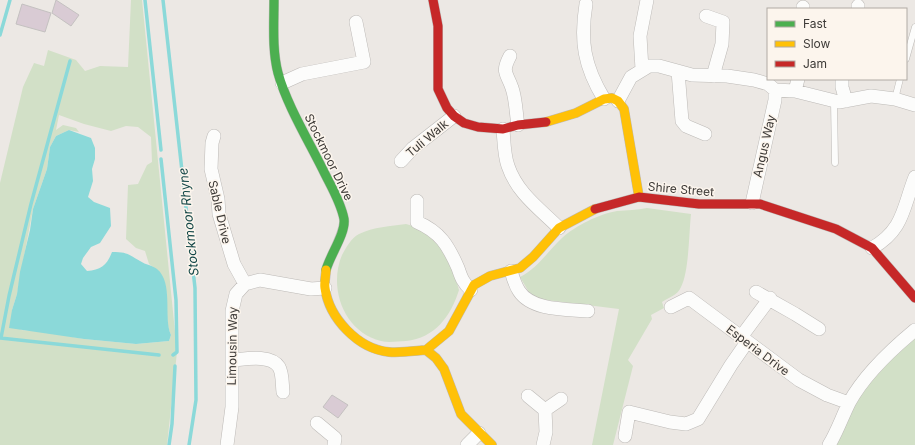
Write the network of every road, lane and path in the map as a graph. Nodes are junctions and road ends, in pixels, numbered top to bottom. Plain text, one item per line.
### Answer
1 (274, 0) edge
2 (433, 0) edge
3 (647, 0) edge
4 (586, 4) dead end
5 (706, 16) dead end
6 (356, 22) dead end
7 (915, 27) edge
8 (907, 55) edge
9 (510, 56) dead end
10 (642, 69) junction
11 (678, 71) junction
12 (713, 76) junction
13 (842, 80) edge
14 (900, 80) edge
15 (282, 83) junction
16 (796, 85) edge
17 (775, 90) junction
18 (604, 99) junction
19 (895, 99) junction
20 (618, 101) junction
21 (840, 101) junction
22 (915, 105) edge
23 (454, 116) junction
24 (518, 125) junction
25 (503, 129) junction
26 (705, 134) dead end
27 (214, 136) dead end
28 (401, 161) dead end
29 (835, 163) dead end
30 (915, 178) edge
31 (639, 197) junction
32 (417, 201) dead end
33 (752, 203) junction
34 (559, 228) junction
35 (872, 248) junction
36 (511, 271) junction
37 (245, 284) junction
38 (325, 288) junction
39 (471, 290) junction
40 (756, 292) dead end
41 (770, 298) junction
42 (915, 298) edge
43 (671, 307) dead end
44 (588, 310) dead end
45 (819, 330) dead end
46 (915, 330) edge
47 (744, 340) junction
48 (426, 350) junction
49 (233, 360) junction
50 (283, 392) dead end
51 (528, 396) dead end
52 (561, 399) dead end
53 (849, 403) junction
54 (545, 410) junction
55 (317, 423) dead end
56 (479, 433) junction
57 (625, 436) dead end
58 (227, 445) edge
59 (334, 445) edge
60 (467, 445) edge
61 (492, 445) edge
62 (543, 445) edge
63 (829, 445) edge

1 - 15 street, Stockmoor Drive
2 - 23 street
3 - 10 street
4 - 18 street
5 - 12 street
6 - 15 street
7 - 8 lane
9 - 24 street
10 - 11 street
10 - 20 street
11 - 12 street
11 - 26 street
12 - 17 street
13 - 21 street
14 - 19 lane
15 - 38 street, Stockmoor Drive
16 - 17 street
16 - 21 street
17 - 33 street, Angus Way
18 - 20 street
18 - 24 street
19 - 21 street
19 - 22 street
20 - 31 street
21 - 29 lane
23 - 25 street
23 - 28 street, Tuli Walk
24 - 25 street
25 - 34 street
27 - 37 street, Sable Drive
30 - 35 street
31 - 33 street, Shire Street
31 - 34 street, Shire Street
32 - 39 street
33 - 35 street, Shire Street
34 - 36 street, Shire Street
35 - 42 street, Shire Street
36 - 39 street, Shire Street
36 - 44 street
37 - 38 street
37 - 49 street, Limousin Way
38 - 48 street, Stockmoor Drive
39 - 48 street, Shire Street
40 - 41 street
41 - 45 street
41 - 47 street
43 - 47 street, Esperia Drive
46 - 53 street
47 - 53 street, Esperia Drive
47 - 57 street
48 - 56 street
49 - 50 street
49 - 58 street, Limousin Way
51 - 54 street
52 - 54 street
53 - 63 street
54 - 62 street
55 - 59 street
56 - 60 street
56 - 61 street

